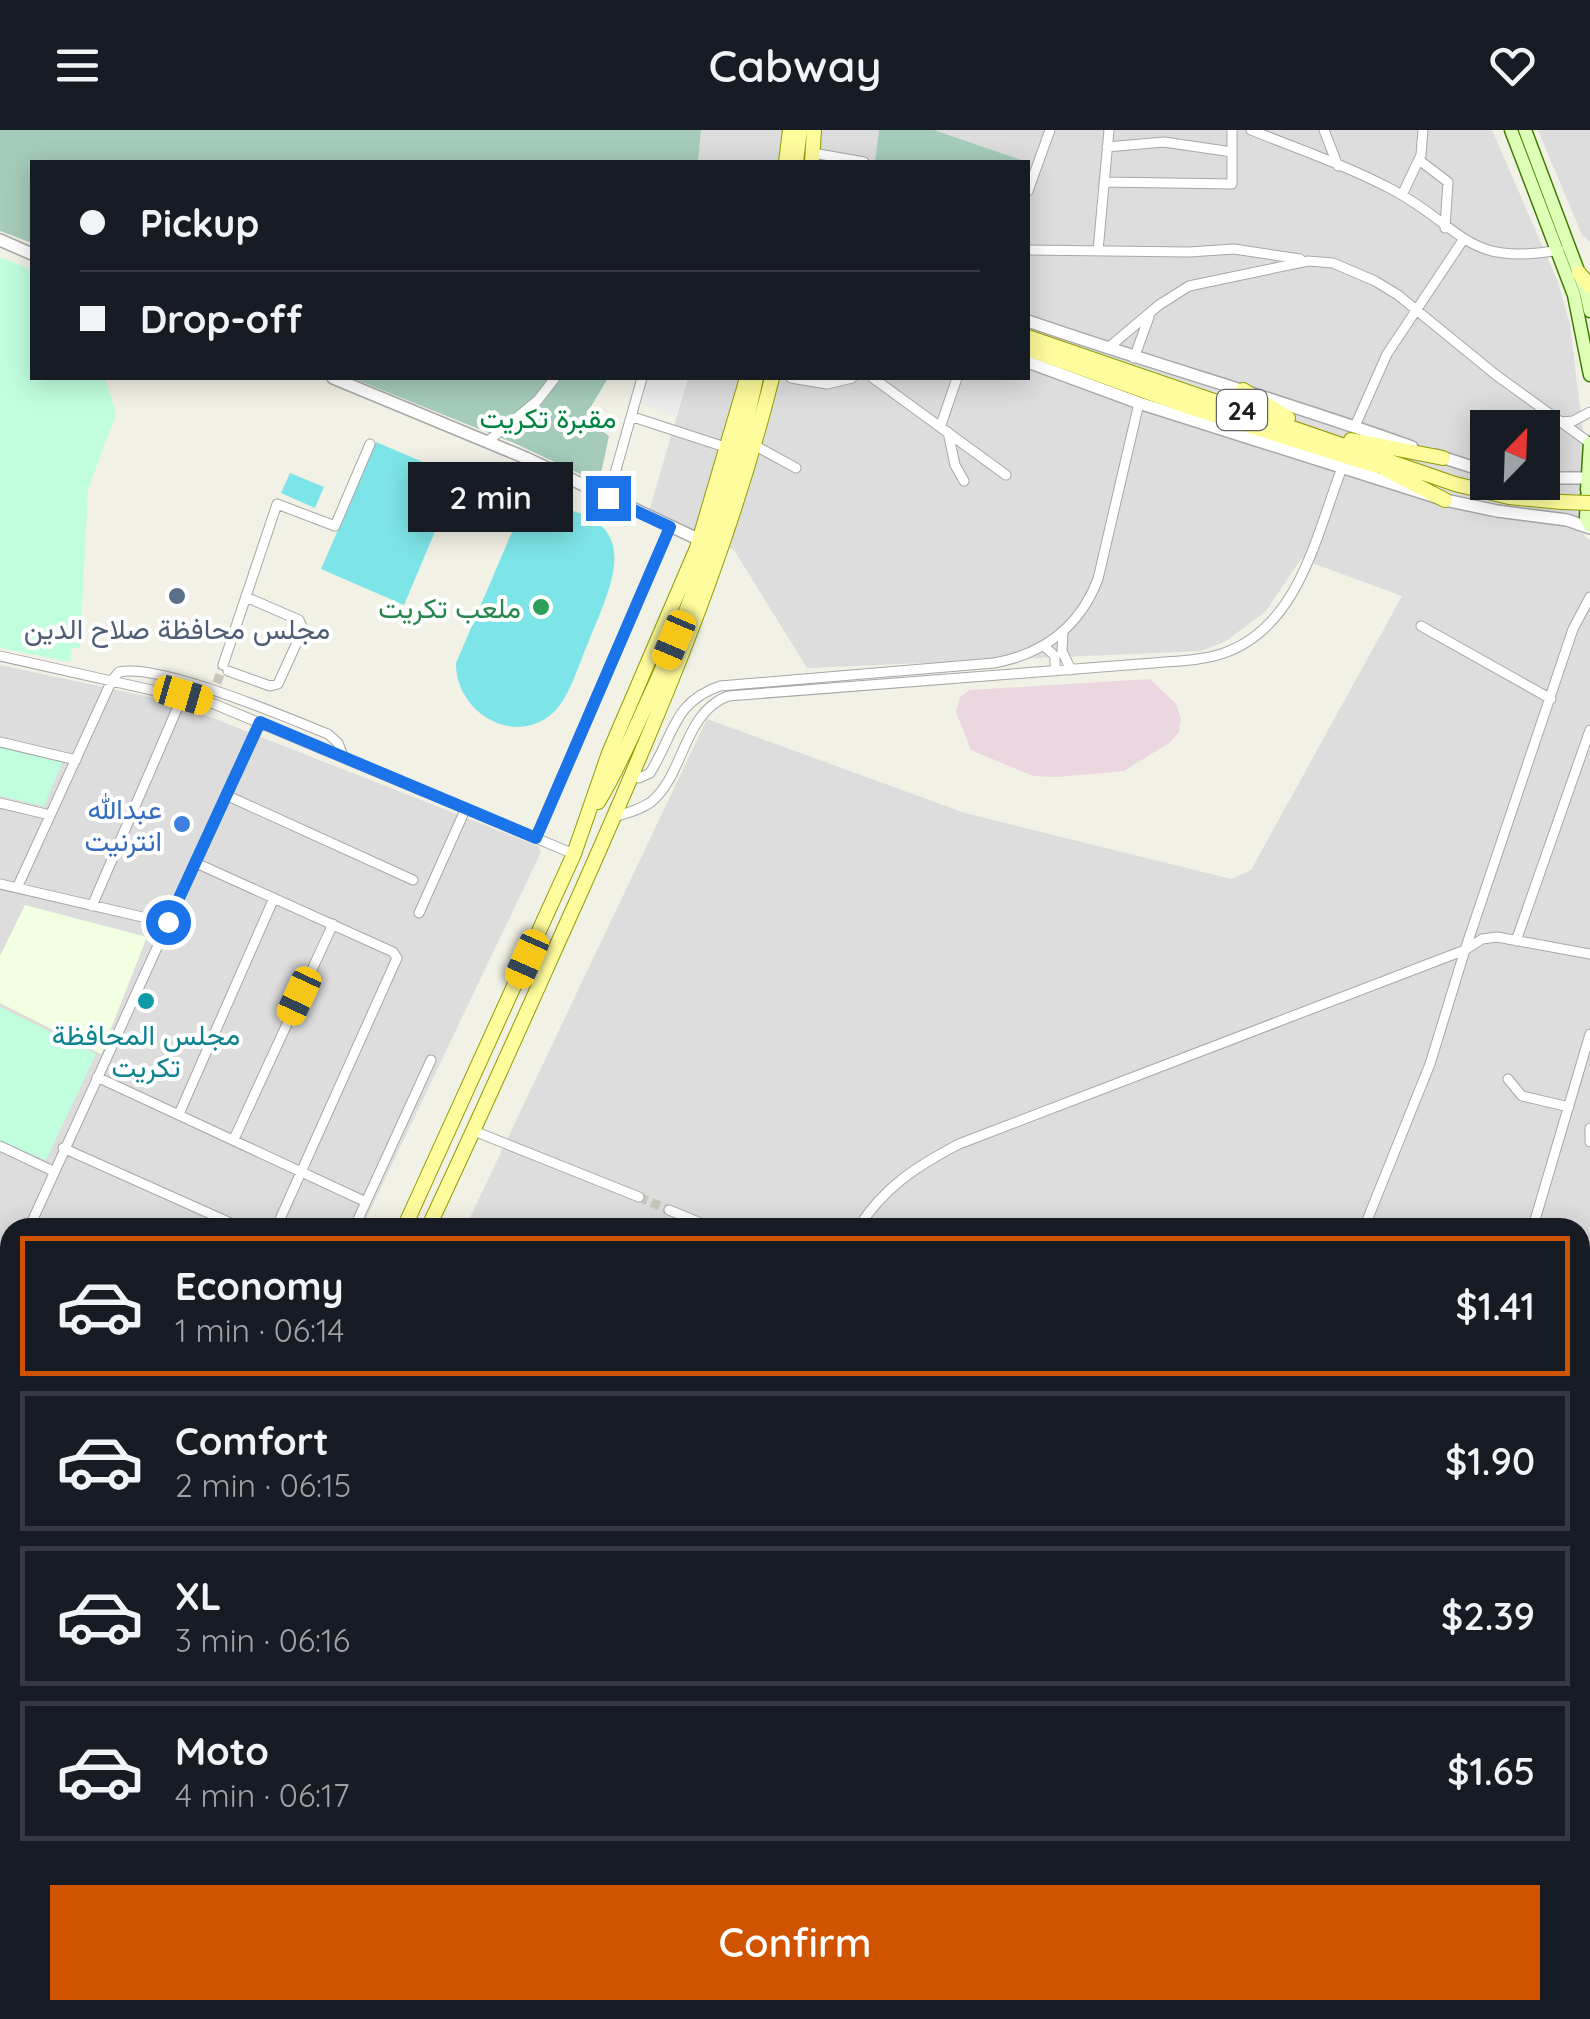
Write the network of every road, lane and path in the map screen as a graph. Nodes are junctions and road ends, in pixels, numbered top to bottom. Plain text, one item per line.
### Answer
1 (790, 130) edge
2 (800, 130) edge
3 (814, 130) edge
4 (1050, 130) edge
5 (1109, 130) edge
6 (1165, 130) edge
7 (1232, 130) edge
8 (1251, 130) edge
9 (1324, 130) edge
10 (1423, 130) edge
11 (1511, 130) edge
12 (1525, 130) edge
13 (1164, 142) junction
14 (1108, 147) junction
15 (1232, 152) junction
16 (812, 158) edge
17 (786, 160) edge
18 (796, 160) edge
19 (838, 160) edge
20 (1419, 160) junction
21 (1338, 166) junction
22 (1104, 182) junction
23 (1030, 185) edge
24 (1402, 195) junction
25 (1446, 228) junction
26 (0, 240) edge
27 (1462, 240) junction
28 (1560, 242) junction
29 (1030, 250) edge
30 (1098, 251) junction
31 (30, 253) edge
32 (1308, 261) junction
33 (1579, 273) junction
34 (1590, 286) edge
35 (1415, 309) junction
36 (1590, 311) edge
37 (1150, 314) junction
38 (1030, 322) edge
39 (1030, 338) edge
40 (1108, 348) junction
41 (1030, 350) edge
42 (1134, 358) junction
43 (1030, 363) edge
44 (1590, 375) edge
45 (338, 380) edge
46 (553, 380) edge
47 (753, 380) edge
48 (753, 380) edge
49 (771, 380) edge
50 (803, 380) edge
51 (844, 380) edge
52 (876, 380) edge
53 (957, 380) edge
54 (640, 382) edge
55 (1243, 390) junction
56 (1164, 399) junction
57 (1139, 403) junction
58 (1590, 412) edge
59 (1173, 414) junction
60 (633, 417) junction
61 (1561, 422) junction
62 (1355, 426) junction
63 (944, 428) junction
64 (1317, 440) junction
65 (488, 442) junction
66 (1590, 443) edge
67 (370, 444) dead end
68 (754, 444) junction
69 (728, 448) junction
70 (1281, 448) junction
71 (1444, 458) junction
72 (1470, 466) edge
73 (796, 468) dead end
74 (1342, 468) junction
75 (1385, 469) junction
76 (1006, 476) dead end
77 (964, 481) dead end
78 (1456, 484) junction
79 (1560, 489) edge
80 (608, 498) junction
81 (1444, 500) junction
82 (1589, 507) edge
83 (670, 527) junction
84 (700, 540) junction
85 (246, 597) junction
86 (1590, 597) edge
87 (1421, 626) dead end
88 (1063, 632) junction
89 (1044, 646) junction
90 (0, 656) edge
91 (1072, 670) junction
92 (1055, 671) junction
93 (112, 680) junction
94 (183, 695) junction
95 (1551, 699) junction
96 (260, 722) junction
97 (1590, 730) edge
98 (0, 742) edge
99 (343, 756) junction
100 (76, 760) junction
101 (632, 776) junction
102 (228, 796) junction
103 (0, 803) edge
104 (466, 808) junction
105 (50, 815) junction
106 (614, 816) junction
107 (588, 817) junction
108 (536, 838) junction
109 (574, 854) junction
110 (196, 862) junction
111 (413, 880) dead end
112 (0, 884) edge
113 (17, 888) junction
114 (274, 898) junction
115 (92, 906) junction
116 (419, 913) dead end
117 (168, 922) junction
118 (333, 924) junction
119 (1516, 941) junction
120 (1465, 950) junction
121 (1590, 954) edge
122 (1590, 1034) edge
123 (430, 1060) dead end
124 (98, 1077) junction
125 (1508, 1079) dead end
126 (1577, 1080) junction
127 (1590, 1083) edge
128 (1569, 1108) junction
129 (179, 1114) junction
130 (1590, 1128) edge
131 (448, 1134) junction
132 (471, 1137) junction
133 (234, 1138) junction
134 (1590, 1142) edge
135 (0, 1146) edge
136 (63, 1148) junction
137 (53, 1171) junction
138 (302, 1171) junction
139 (639, 1197) tunnel mouth
140 (366, 1202) junction
141 (669, 1210) tunnel mouth
142 (33, 1218) edge
143 (220, 1218) edge
144 (281, 1218) edge
145 (359, 1218) edge
146 (409, 1218) edge
147 (433, 1218) edge
148 (689, 1218) edge
149 (866, 1218) edge
150 (1368, 1218) edge
151 (1536, 1218) edge

1 - 17 main road
2 - 18 main road
3 - 16 main road
4 - 23 street
5 - 14 street
6 - 13 street
7 - 15 street
8 - 21 street
9 - 21 street
10 - 20 street
11 - 28 main road
12 - 28 main road
13 - 14 street
13 - 15 street
14 - 22 street
15 - 22 street
16 - 19 street
20 - 24 street
20 - 25 street
21 - 24 street
22 - 30 street
24 - 25 street
25 - 27 street
26 - 31 street
27 - 28 street
27 - 35 street
28 - 33 main road
28 - 44 main road
29 - 30 street
30 - 32 street
32 - 35 street
32 - 37 street
33 - 34 main road
33 - 36 main road
35 - 61 street
35 - 62 street
37 - 40 street
37 - 42 street
38 - 40 street
39 - 64 main road, 24
40 - 42 street
41 - 56 main road, 24
42 - 55 street
43 - 57 street
45 - 65 street
46 - 65 street
47 - 69 main road
48 - 107 main road
49 - 68 main road
50 - 51 street
52 - 63 street
53 - 63 street
54 - 60 street
55 - 62 street
55 - 64 main road
56 - 59 main road
56 - 64 main road, 24
57 - 59 street
57 - 88 street
58 - 61 street
59 - 70 street
60 - 69 street
60 - 80 street
61 - 66 street
62 - 71 street
63 - 76 street
63 - 77 street
64 - 70 main road
64 - 71 main road
64 - 75 main road, 24
64 - 78 main road, 24
65 - 80 street
66 - 82 main road
67 - 85 street
68 - 73 street
68 - 101 main road
69 - 84 main road
70 - 74 street
71 - 72 street
74 - 81 street
74 - 91 street
75 - 78 main road, 24
75 - 81 main road
78 - 82 main road, 24, bridge
79 - 82 street
80 - 83 street
81 - 82 street
83 - 84 street
83 - 108 street
84 - 107 main road
85 - 85 street
86 - 95 street
87 - 95 street
88 - 89 street
88 - 91 street
89 - 92 street
89 - 101 street
90 - 93 street
91 - 92 street
92 - 106 street
93 - 94 street
93 - 99 street
93 - 100 street
94 - 96 street
94 - 115 street
95 - 120 street
96 - 99 street
96 - 102 street
97 - 119 street
98 - 100 street
99 - 104 street
100 - 105 street
101 - 106 main road
102 - 110 street
102 - 111 street
103 - 105 street
104 - 108 street
104 - 116 street
105 - 113 street
106 - 132 main road
107 - 109 main road
108 - 109 street
109 - 131 main road
110 - 114 street
110 - 117 street
112 - 113 street
113 - 115 street
114 - 118 street
114 - 129 street
115 - 117 street
117 - 124 street
118 - 133 street
118 - 138 street
119 - 120 street
119 - 121 street
120 - 149 street
120 - 150 street
122 - 126 street
123 - 140 street
124 - 129 street
124 - 136 street
125 - 128 street
126 - 127 street
126 - 128 street
128 - 151 street
129 - 133 street
130 - 134 street
131 - 132 main road
131 - 146 main road
132 - 139 street
132 - 147 main road
133 - 138 street
135 - 137 street
136 - 137 street
136 - 143 street
137 - 142 street
138 - 140 street
138 - 144 street
140 - 145 street
141 - 148 street

